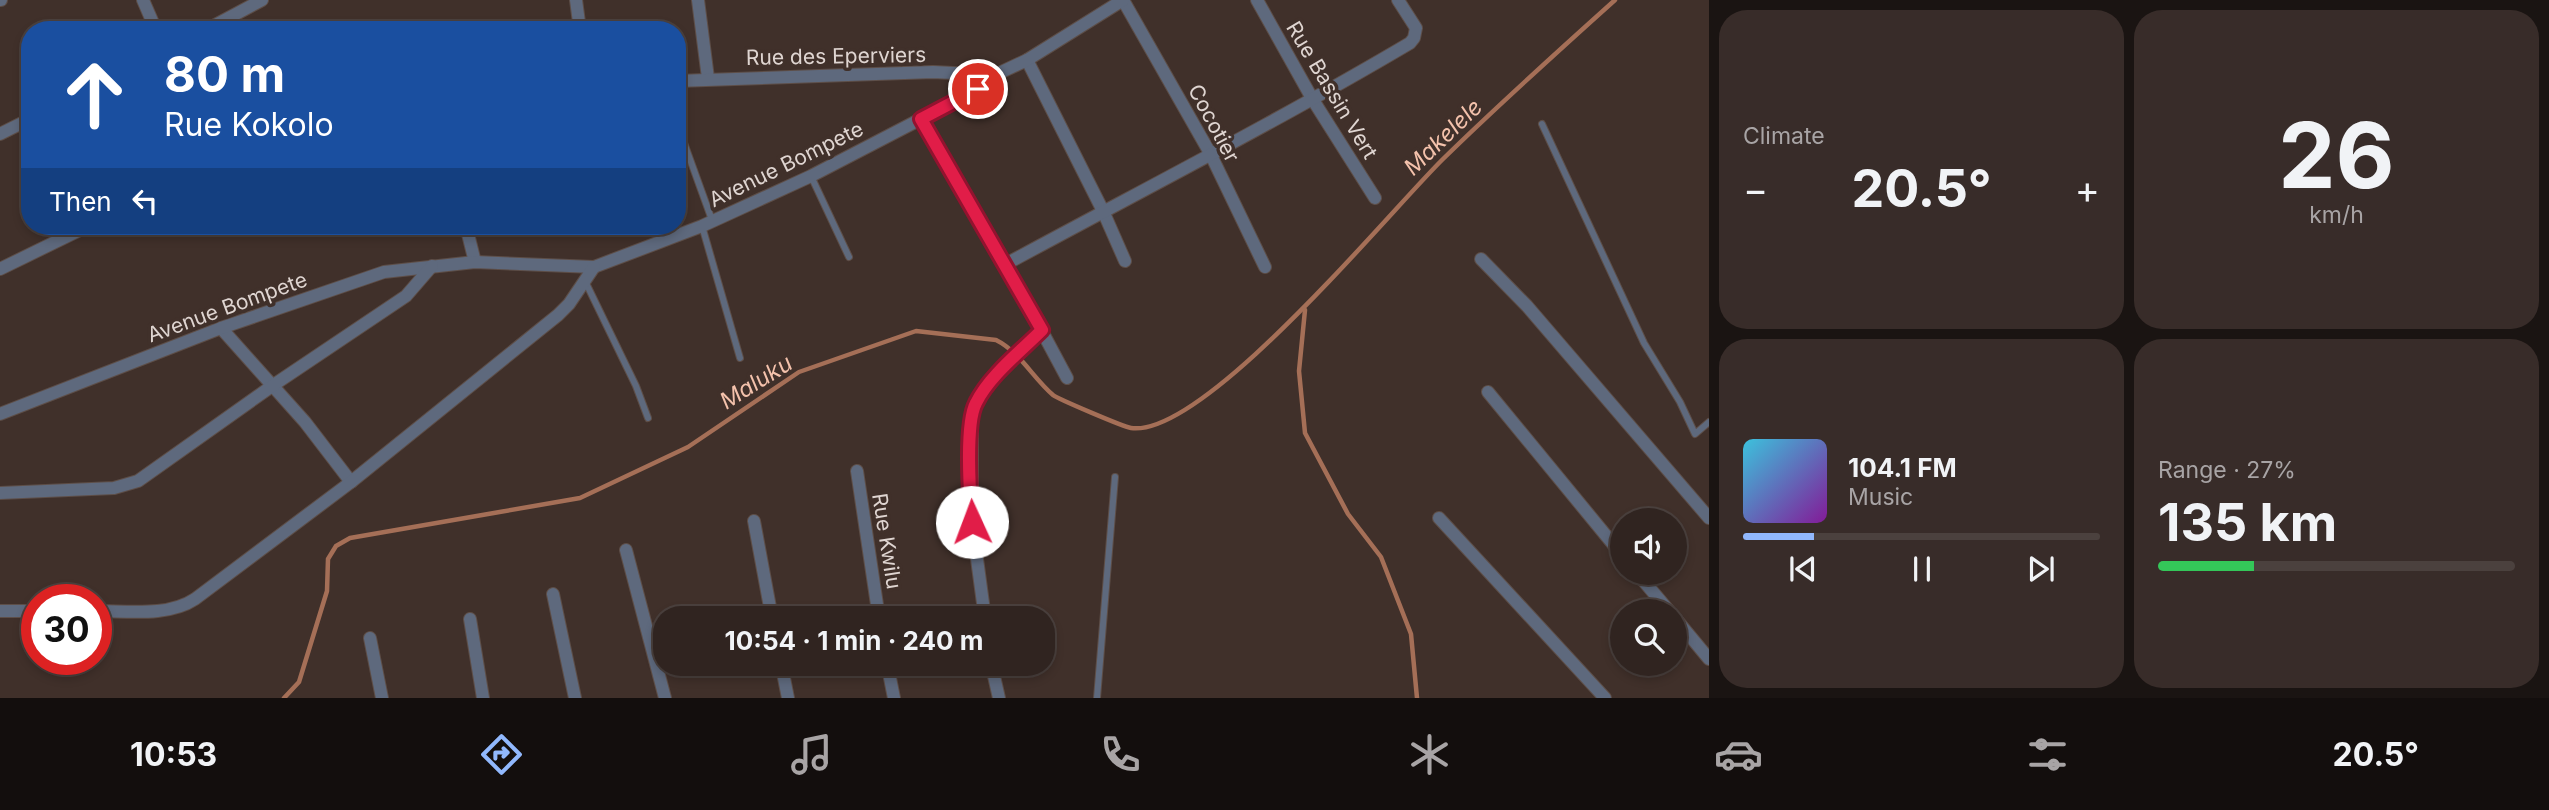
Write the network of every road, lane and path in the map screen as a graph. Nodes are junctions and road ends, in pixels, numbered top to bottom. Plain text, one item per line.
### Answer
1 (143, 0) edge
2 (262, 0) edge
3 (576, 0) edge
4 (698, 0) edge
5 (1123, 0) edge
6 (1257, 0) edge
7 (1398, 0) edge
8 (152, 21) edge
9 (223, 21) edge
10 (579, 21) edge
11 (1027, 60) junction
12 (995, 75) junction
13 (709, 78) junction
14 (686, 80) edge
15 (1313, 100) junction
16 (921, 119) junction
17 (21, 124) edge
18 (1542, 124) dead end
19 (0, 134) edge
20 (686, 150) edge
21 (1210, 153) junction
22 (811, 176) junction
23 (1375, 198) dead end
24 (1103, 211) junction
25 (707, 224) junction
26 (686, 232) edge
27 (70, 235) edge
28 (468, 235) edge
29 (678, 235) edge
30 (849, 257) dead end
31 (1481, 259) dead end
32 (1125, 261) dead end
33 (475, 262) junction
34 (1006, 264) junction
35 (432, 266) junction
36 (594, 267) junction
37 (1265, 267) dead end
38 (0, 269) edge
39 (585, 281) junction
40 (221, 328) junction
41 (1042, 330) junction
42 (740, 358) dead end
43 (1067, 378) dead end
44 (272, 386) junction
45 (1488, 391) dead end
46 (0, 414) edge
47 (648, 418) dead end
48 (1709, 422) edge
49 (857, 471) dead end
50 (1115, 477) dead end
51 (351, 482) junction
52 (0, 493) edge
53 (1439, 518) dead end
54 (1709, 518) edge
55 (754, 521) dead end
56 (1610, 540) edge
57 (626, 550) dead end
58 (1647, 585) edge
59 (553, 594) dead end
60 (1659, 599) edge
61 (770, 606) edge
62 (877, 606) edge
63 (983, 606) edge
64 (0, 611) edge
65 (21, 611) edge
66 (112, 611) edge
67 (470, 619) dead end
68 (1687, 632) edge
69 (370, 638) dead end
70 (1709, 659) edge
71 (784, 676) edge
72 (890, 676) edge
73 (994, 676) edge
74 (382, 698) edge
75 (483, 698) edge
76 (575, 698) edge
77 (665, 698) edge
78 (788, 698) edge
79 (894, 698) edge
80 (999, 698) edge
81 (1097, 698) edge
82 (1605, 698) edge

1 - 8 street
2 - 9 street
3 - 10 street
4 - 13 street
5 - 11 street, Avenue Bompete
5 - 21 street, Cocotier
6 - 15 street, Rue Bassin Vert
7 - 15 street
11 - 12 street, Avenue Bompete
11 - 24 street
12 - 13 street, Rue des Eperviers
12 - 16 street, Avenue Bompete
13 - 14 street, Rue des Eperviers
15 - 21 street
15 - 23 street, Rue Bassin Vert
16 - 22 street, Avenue Bompete
16 - 34 street
17 - 19 street
18 - 48 lane
20 - 25 lane
21 - 24 street
21 - 37 street, Cocotier
22 - 25 street, Avenue Bompete
22 - 30 lane
24 - 32 street
24 - 34 street
25 - 26 street, Avenue Bompete
25 - 42 lane
27 - 38 street
28 - 33 street
29 - 36 street, Avenue Bompete
31 - 54 street
33 - 35 street, Avenue Bompete
33 - 36 street, Avenue Bompete
34 - 41 street
35 - 40 street, Avenue Bompete
35 - 44 street
36 - 39 street
39 - 47 lane
39 - 51 street
40 - 44 street
40 - 46 street, Avenue Bompete
41 - 43 street
41 - 63 street
44 - 51 street
44 - 52 street
45 - 56 street
49 - 62 street, Rue Kwilu
50 - 81 lane
51 - 66 street
53 - 82 street
55 - 61 street
57 - 77 street
58 - 60 street
59 - 76 street
64 - 65 street
67 - 75 street
68 - 70 street
69 - 74 street
71 - 78 street
72 - 79 street
73 - 80 street

